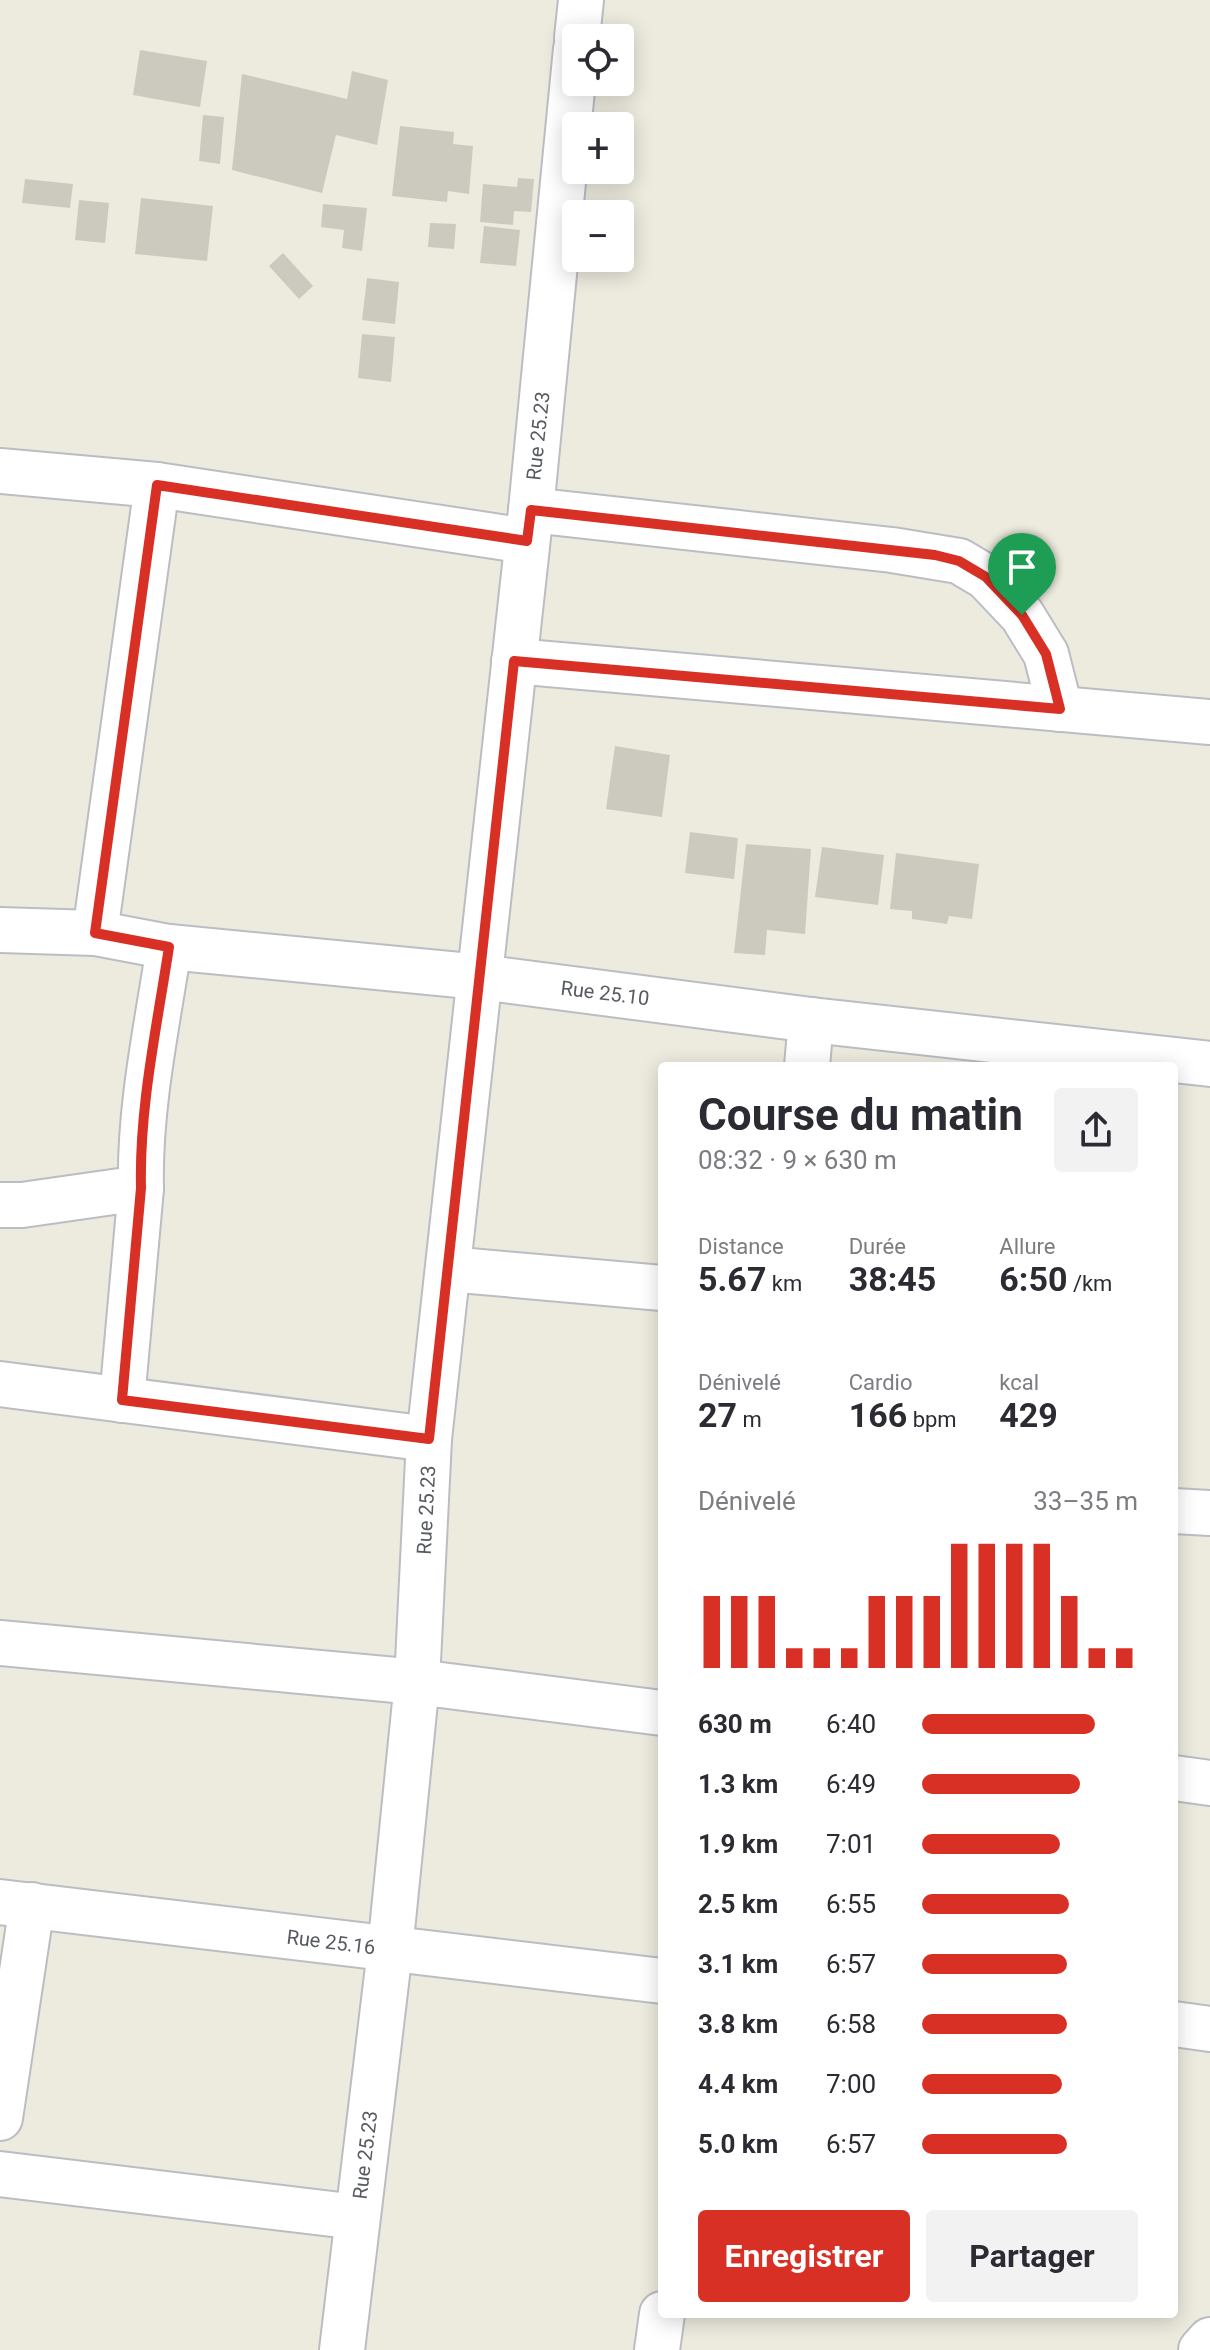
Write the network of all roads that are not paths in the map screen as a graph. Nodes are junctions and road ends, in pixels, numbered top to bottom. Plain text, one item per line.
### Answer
1 (581, 0) edge
2 (578, 24) edge
3 (571, 96) edge
4 (0, 471) edge
5 (157, 485) junction
6 (529, 526) junction
7 (514, 661) junction
8 (1060, 709) junction
9 (1210, 722) edge
10 (0, 930) edge
11 (95, 933) junction
12 (169, 947) junction
13 (480, 977) junction
14 (811, 1020) junction
15 (807, 1062) edge
16 (1210, 1064) edge
17 (141, 1188) junction
18 (0, 1205) edge
19 (448, 1269) junction
20 (658, 1288) edge
21 (0, 1384) edge
22 (122, 1400) junction
23 (429, 1439) junction
24 (1178, 1511) edge
25 (1210, 1513) edge
26 (0, 1643) edge
27 (417, 1682) junction
28 (658, 1712) edge
29 (1178, 1779) edge
30 (1210, 1783) edge
31 (16, 1904) edge
32 (390, 1950) junction
33 (658, 1981) edge
34 (1178, 2025) edge
35 (1210, 2029) edge
36 (0, 2118) edge
37 (0, 2174) edge
38 (357, 2217) junction
39 (661, 2318) edge
40 (1210, 2340) edge
41 (342, 2350) edge
42 (657, 2350) edge
43 (1201, 2350) edge

1 - 2 street
3 - 6 street, Rue 25.23
4 - 5 street
5 - 6 street
5 - 11 street
6 - 7 street, Rue 25.23
6 - 8 street
7 - 8 street
7 - 13 street, Rue 25.23
8 - 9 street
10 - 11 street, Rue 25.10
11 - 12 street, Rue 25.10
12 - 13 street, Rue 25.10
12 - 17 street
13 - 14 street, Rue 25.10
13 - 19 street, Rue 25.23
14 - 15 street
14 - 16 street, Rue 25.10
17 - 18 street
17 - 22 street
19 - 20 street
19 - 23 street, Rue 25.23
21 - 22 street
22 - 23 street
23 - 27 street, Rue 25.23
24 - 25 street
26 - 27 street
27 - 28 street
27 - 32 street, Rue 25.23
29 - 30 street
31 - 32 street, Rue 25.16
31 - 36 street
32 - 33 street, Rue 25.16
32 - 38 street, Rue 25.23
34 - 35 street
37 - 38 street
38 - 41 street, Rue 25.23
39 - 42 street
40 - 43 street

